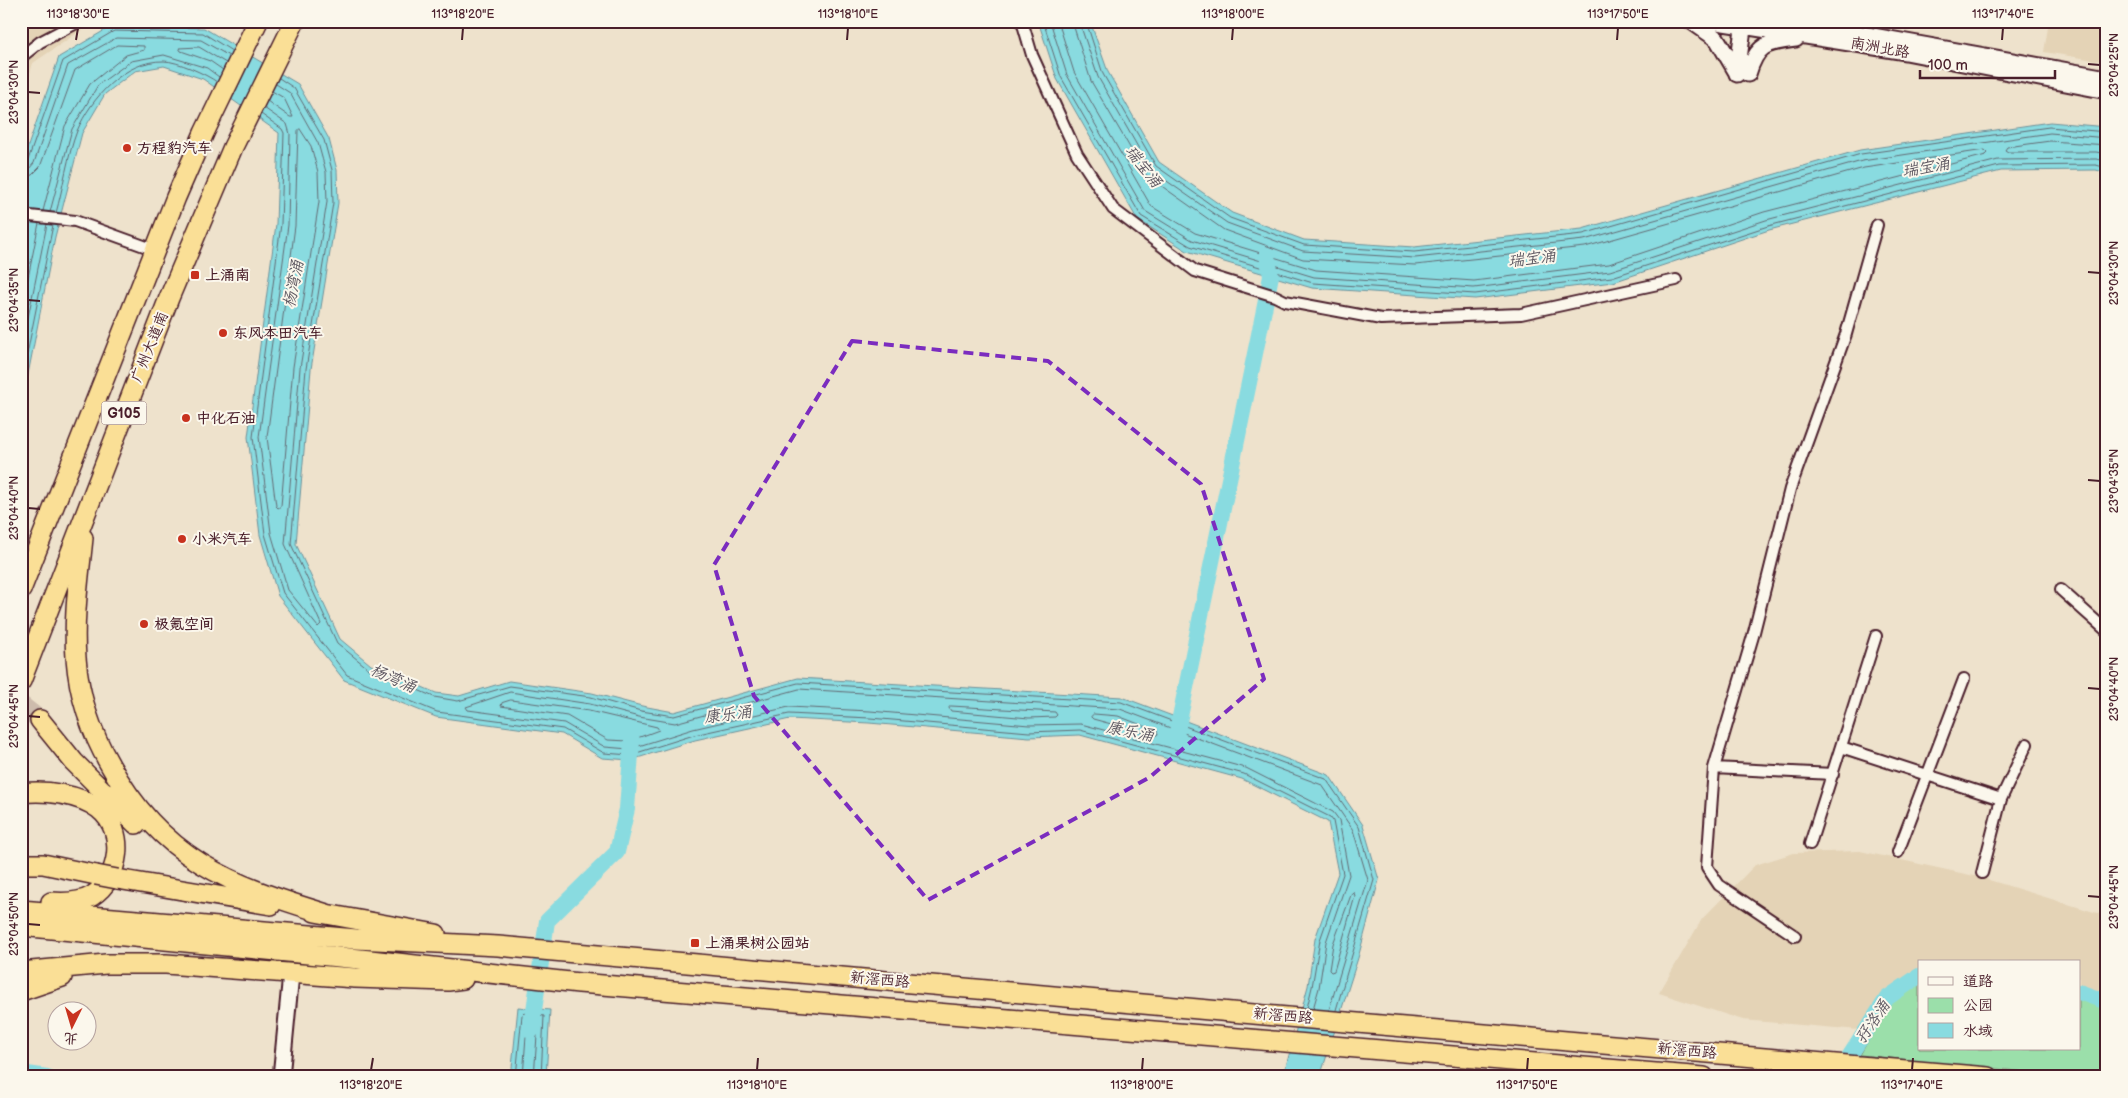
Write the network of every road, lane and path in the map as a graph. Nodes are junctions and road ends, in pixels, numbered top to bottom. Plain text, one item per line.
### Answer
1 (80, 21) edge
2 (258, 21) edge
3 (295, 21) edge
4 (1022, 21) edge
5 (1691, 21) edge
6 (1711, 21) edge
7 (1789, 21) edge
8 (1749, 24) edge
9 (1812, 37) junction
10 (21, 57) edge
11 (1742, 78) junction
12 (2107, 78) edge
13 (2107, 91) edge
14 (21, 215) edge
15 (1877, 224) dead end
16 (155, 250) junction
17 (1676, 280) dead end
18 (55, 501) junction
19 (86, 511) junction
20 (21, 557) edge
21 (21, 590) edge
22 (2061, 590) dead end
23 (2107, 630) edge
24 (1876, 636) dead end
25 (1964, 679) dead end
26 (21, 681) edge
27 (40, 720) tunnel mouth
28 (2027, 744) dead end
29 (1841, 747) junction
30 (1714, 768) junction
31 (1833, 774) junction
32 (1927, 775) junction
33 (21, 793) edge
34 (2001, 800) junction
35 (1810, 844) dead end
36 (1898, 852) dead end
37 (21, 864) edge
38 (1982, 872) dead end
39 (21, 900) edge
40 (21, 910) edge
41 (326, 914) junction
42 (21, 926) edge
43 (1795, 936) dead end
44 (498, 946) junction
45 (134, 964) junction
46 (21, 972) edge
47 (291, 974) junction
48 (502, 974) junction
49 (21, 991) edge
50 (281, 1077) edge
51 (1704, 1077) edge
52 (1988, 1077) edge

1 - 10 street
2 - 16 highway, 广州大道南 / G105
3 - 19 highway, 广州大道南 / G105
4 - 17 street
5 - 11 main road
6 - 8 main road, 南洲北路
7 - 12 main road, 南洲北路
8 - 9 main road, 南洲北路
8 - 11 main road
9 - 11 main road
9 - 13 main road, 南洲北路
14 - 16 street
15 - 30 street
16 - 18 highway, 广州大道南 / G105
18 - 20 highway
18 - 21 highway, 广州大道南 / G105
19 - 26 highway, 广州大道南 / G105
19 - 41 highway
22 - 23 street
24 - 29 street
25 - 32 street
27 - 41 highway
28 - 34 street
29 - 31 street
29 - 32 street
30 - 31 street
30 - 43 street
31 - 35 street
32 - 34 street
32 - 36 street
33 - 39 highway
34 - 38 street
37 - 41 highway, bridge
40 - 44 highway
41 - 44 highway
42 - 48 highway
44 - 52 highway, 新滘西路
45 - 46 highway
45 - 47 highway
45 - 49 highway
47 - 48 highway
47 - 50 main road
48 - 51 highway, 新滘西路

